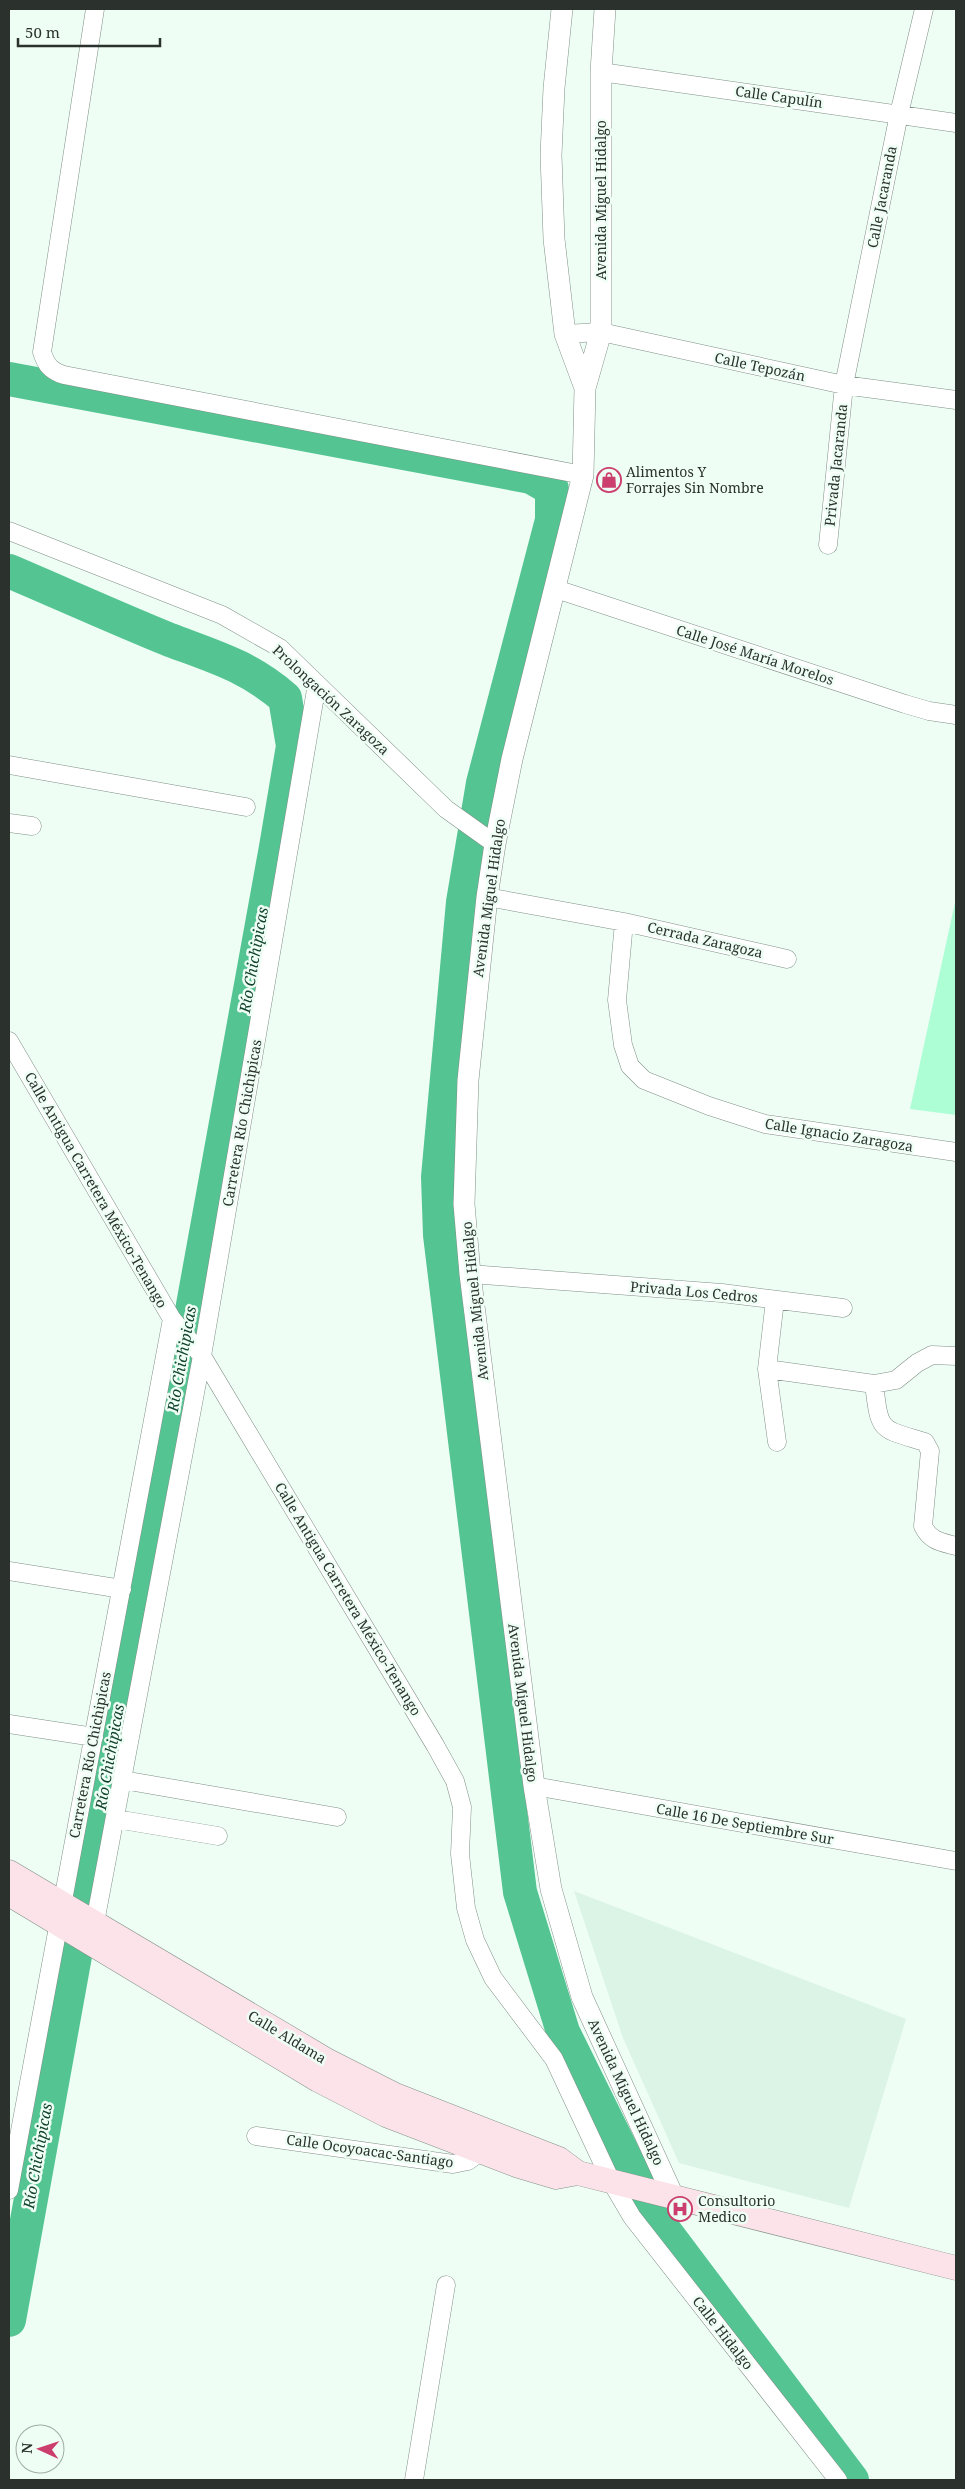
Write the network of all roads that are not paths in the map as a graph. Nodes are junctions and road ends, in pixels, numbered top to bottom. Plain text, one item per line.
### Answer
1 (95, 9) edge
2 (562, 9) edge
3 (605, 9) edge
4 (924, 9) edge
5 (601, 72) junction
6 (899, 114) junction
7 (956, 123) edge
8 (601, 332) junction
9 (565, 334) junction
10 (844, 385) junction
11 (585, 388) junction
12 (956, 400) edge
13 (583, 475) junction
14 (9, 531) edge
15 (828, 545) dead end
16 (556, 589) junction
17 (318, 684) junction
18 (956, 715) edge
19 (9, 765) edge
20 (246, 807) dead end
21 (9, 823) edge
22 (32, 826) dead end
23 (490, 841) junction
24 (487, 897) junction
25 (624, 922) junction
26 (787, 959) dead end
27 (9, 1041) edge
28 (956, 1152) edge
29 (470, 1274) junction
30 (775, 1300) junction
31 (843, 1308) dead end
32 (176, 1325) junction
33 (200, 1354) junction
34 (956, 1356) edge
35 (767, 1369) junction
36 (874, 1384) junction
37 (776, 1442) dead end
38 (956, 1546) edge
39 (9, 1571) edge
40 (122, 1589) junction
41 (9, 1724) edge
42 (94, 1738) junction
43 (123, 1780) junction
44 (534, 1786) junction
45 (337, 1817) dead end
46 (116, 1819) junction
47 (218, 1836) dead end
48 (956, 1861) edge
49 (9, 1872) edge
50 (9, 1894) edge
51 (59, 1912) junction
52 (93, 1933) junction
53 (16, 2109) edge
54 (256, 2136) dead end
55 (480, 2152) junction
56 (578, 2173) junction
57 (9, 2190) edge
58 (643, 2190) junction
59 (956, 2268) edge
60 (446, 2284) dead end
61 (414, 2480) edge
62 (838, 2480) edge

1 - 13 street
2 - 9 street, Avenida Miguel Hidalgo
3 - 5 street, Avenida Miguel Hidalgo
4 - 6 street, Calle Jacaranda
5 - 6 street, Calle Capulín
5 - 8 street, Avenida Miguel Hidalgo
6 - 7 street, Calle Capulín
6 - 10 street, Calle Jacaranda
8 - 9 street, Calle Tepozán
8 - 10 street, Calle Tepozán
8 - 11 street, Avenida Miguel Hidalgo
9 - 11 street, Avenida Miguel Hidalgo
10 - 12 street, Calle Tepozán
10 - 15 street, Privada Jacaranda
11 - 13 street, Avenida Miguel Hidalgo
13 - 16 street, Avenida Miguel Hidalgo
14 - 17 street, Prolongación Zaragoza
16 - 18 street, Calle José María Morelos
16 - 23 street, Avenida Miguel Hidalgo
17 - 23 street, Prolongación Zaragoza
17 - 33 street, Carretera Río Chichipicas
19 - 20 street
21 - 22 street
23 - 24 street, Avenida Miguel Hidalgo
24 - 25 street
24 - 29 street, Avenida Miguel Hidalgo
25 - 26 street, Cerrada Zaragoza
25 - 28 street, Calle Ignacio Zaragoza
27 - 32 street, Calle Antigua Carretera México-Tenango
29 - 30 street, Privada Los Cedros
29 - 44 street, Avenida Miguel Hidalgo
30 - 31 street
30 - 35 street, Privada Los Cedros
32 - 33 street, Calle Antigua Carretera México-Tenango
32 - 40 street, Carretera Río Chichipicas
33 - 43 street, Carretera Río Chichipicas
33 - 58 street, Calle Antigua Carretera México-Tenango
34 - 36 street
35 - 36 street
35 - 37 street, Privada Los Cedros
36 - 38 street
39 - 40 street
40 - 42 street, Carretera Río Chichipicas
41 - 42 street
42 - 51 street, Carretera Río Chichipicas
43 - 45 street
43 - 46 street, Carretera Río Chichipicas
44 - 48 street, Calle 16 De Septiembre Sur
44 - 58 street, Avenida Miguel Hidalgo
46 - 47 street
46 - 52 street, Carretera Río Chichipicas
49 - 51 main road, Calle Aldama
50 - 51 main road, Calle Aldama
51 - 52 main road, Calle Aldama
51 - 53 street, Carretera Río Chichipicas
52 - 55 main road, Calle Aldama
52 - 56 main road, Calle Aldama
53 - 57 street, Carretera Río Chichipicas
54 - 55 street, Calle Ocoyoacac-Santiago
55 - 56 main road, Calle Aldama
56 - 58 main road, Calle Aldama
58 - 59 main road, Calle Aldama
58 - 62 street, Calle Hidalgo
60 - 61 street

